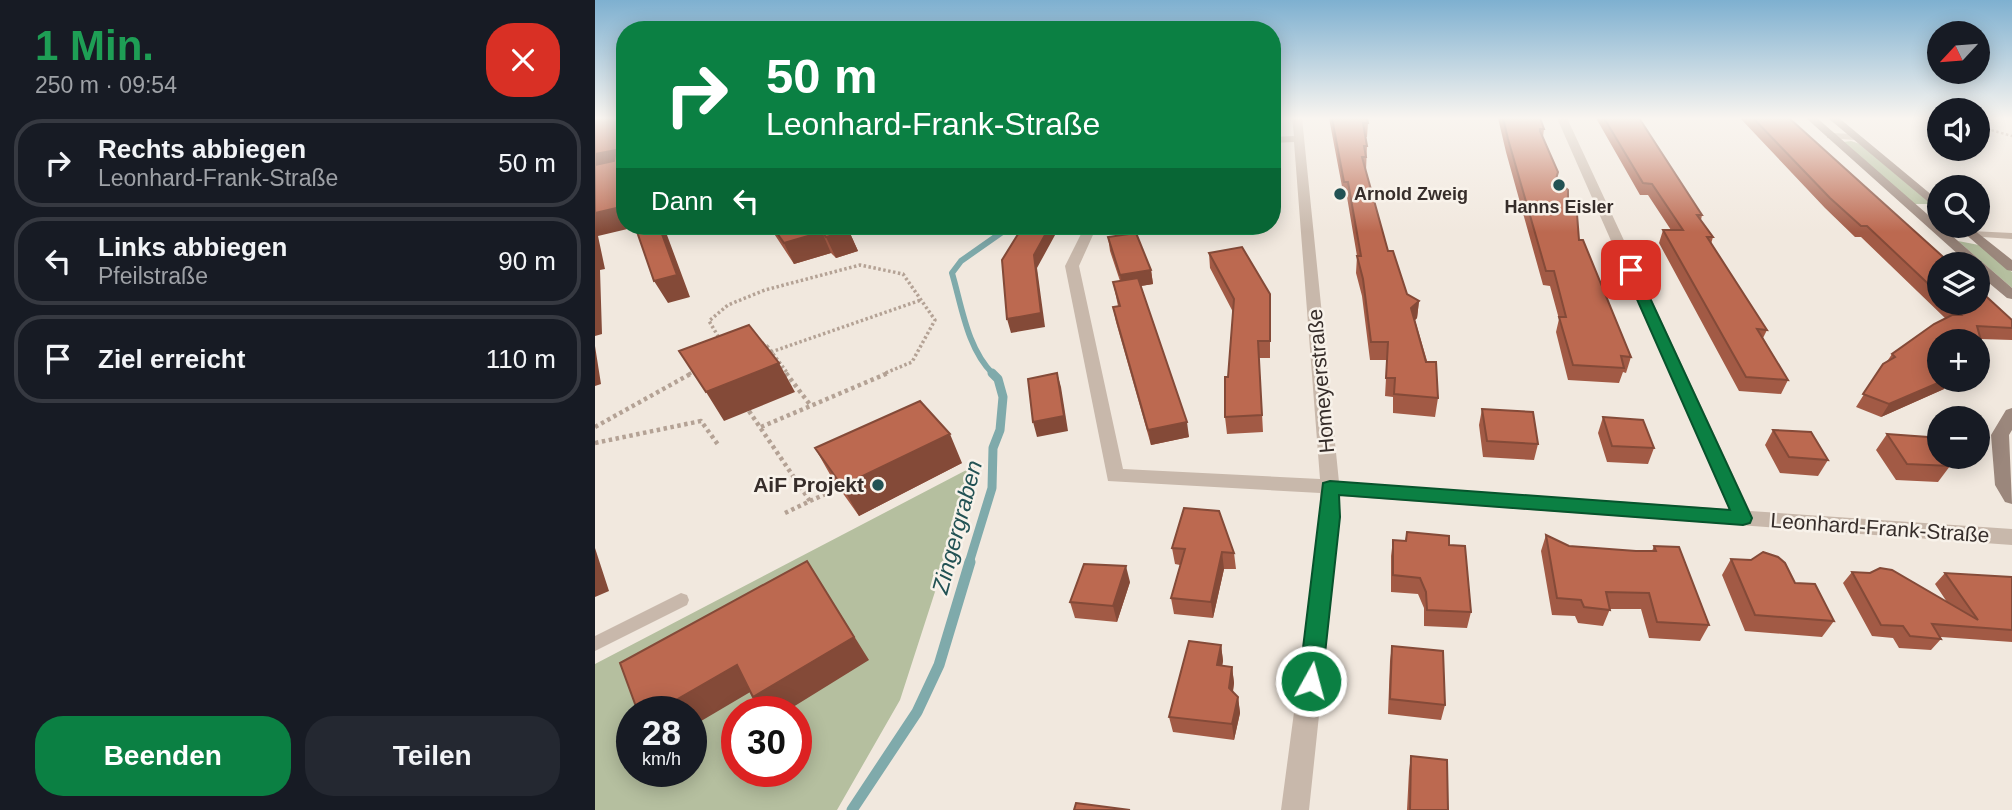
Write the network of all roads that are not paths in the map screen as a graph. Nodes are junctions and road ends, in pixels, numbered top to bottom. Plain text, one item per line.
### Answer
1 (1300, 156) edge
2 (1579, 156) edge
3 (1854, 156) edge
4 (1878, 156) edge
5 (1927, 197) edge
6 (1927, 217) edge
7 (1990, 233) edge
8 (1087, 235) edge
9 (2012, 236) edge
10 (1949, 238) edge
11 (1976, 238) edge
12 (1964, 252) edge
13 (2012, 267) edge
14 (1990, 276) edge
15 (2012, 295) edge
16 (2012, 414) edge
17 (1330, 488) junction
18 (2012, 497) edge
19 (1743, 518) junction
20 (2012, 537) edge
21 (681, 600) dead end
22 (595, 644) edge
23 (1295, 810) edge

1 - 17 street, Homeyerstraße
2 - 19 street
3 - 6 main road
4 - 5 main road
7 - 9 lane
8 - 17 street, Leonhard-Frank-Straße
10 - 12 main road
11 - 13 main road
14 - 15 main road
16 - 18 main road
17 - 19 street, Leonhard-Frank-Straße
17 - 23 street, Homeyerstraße
19 - 20 street, Leonhard-Frank-Straße
21 - 22 lane

